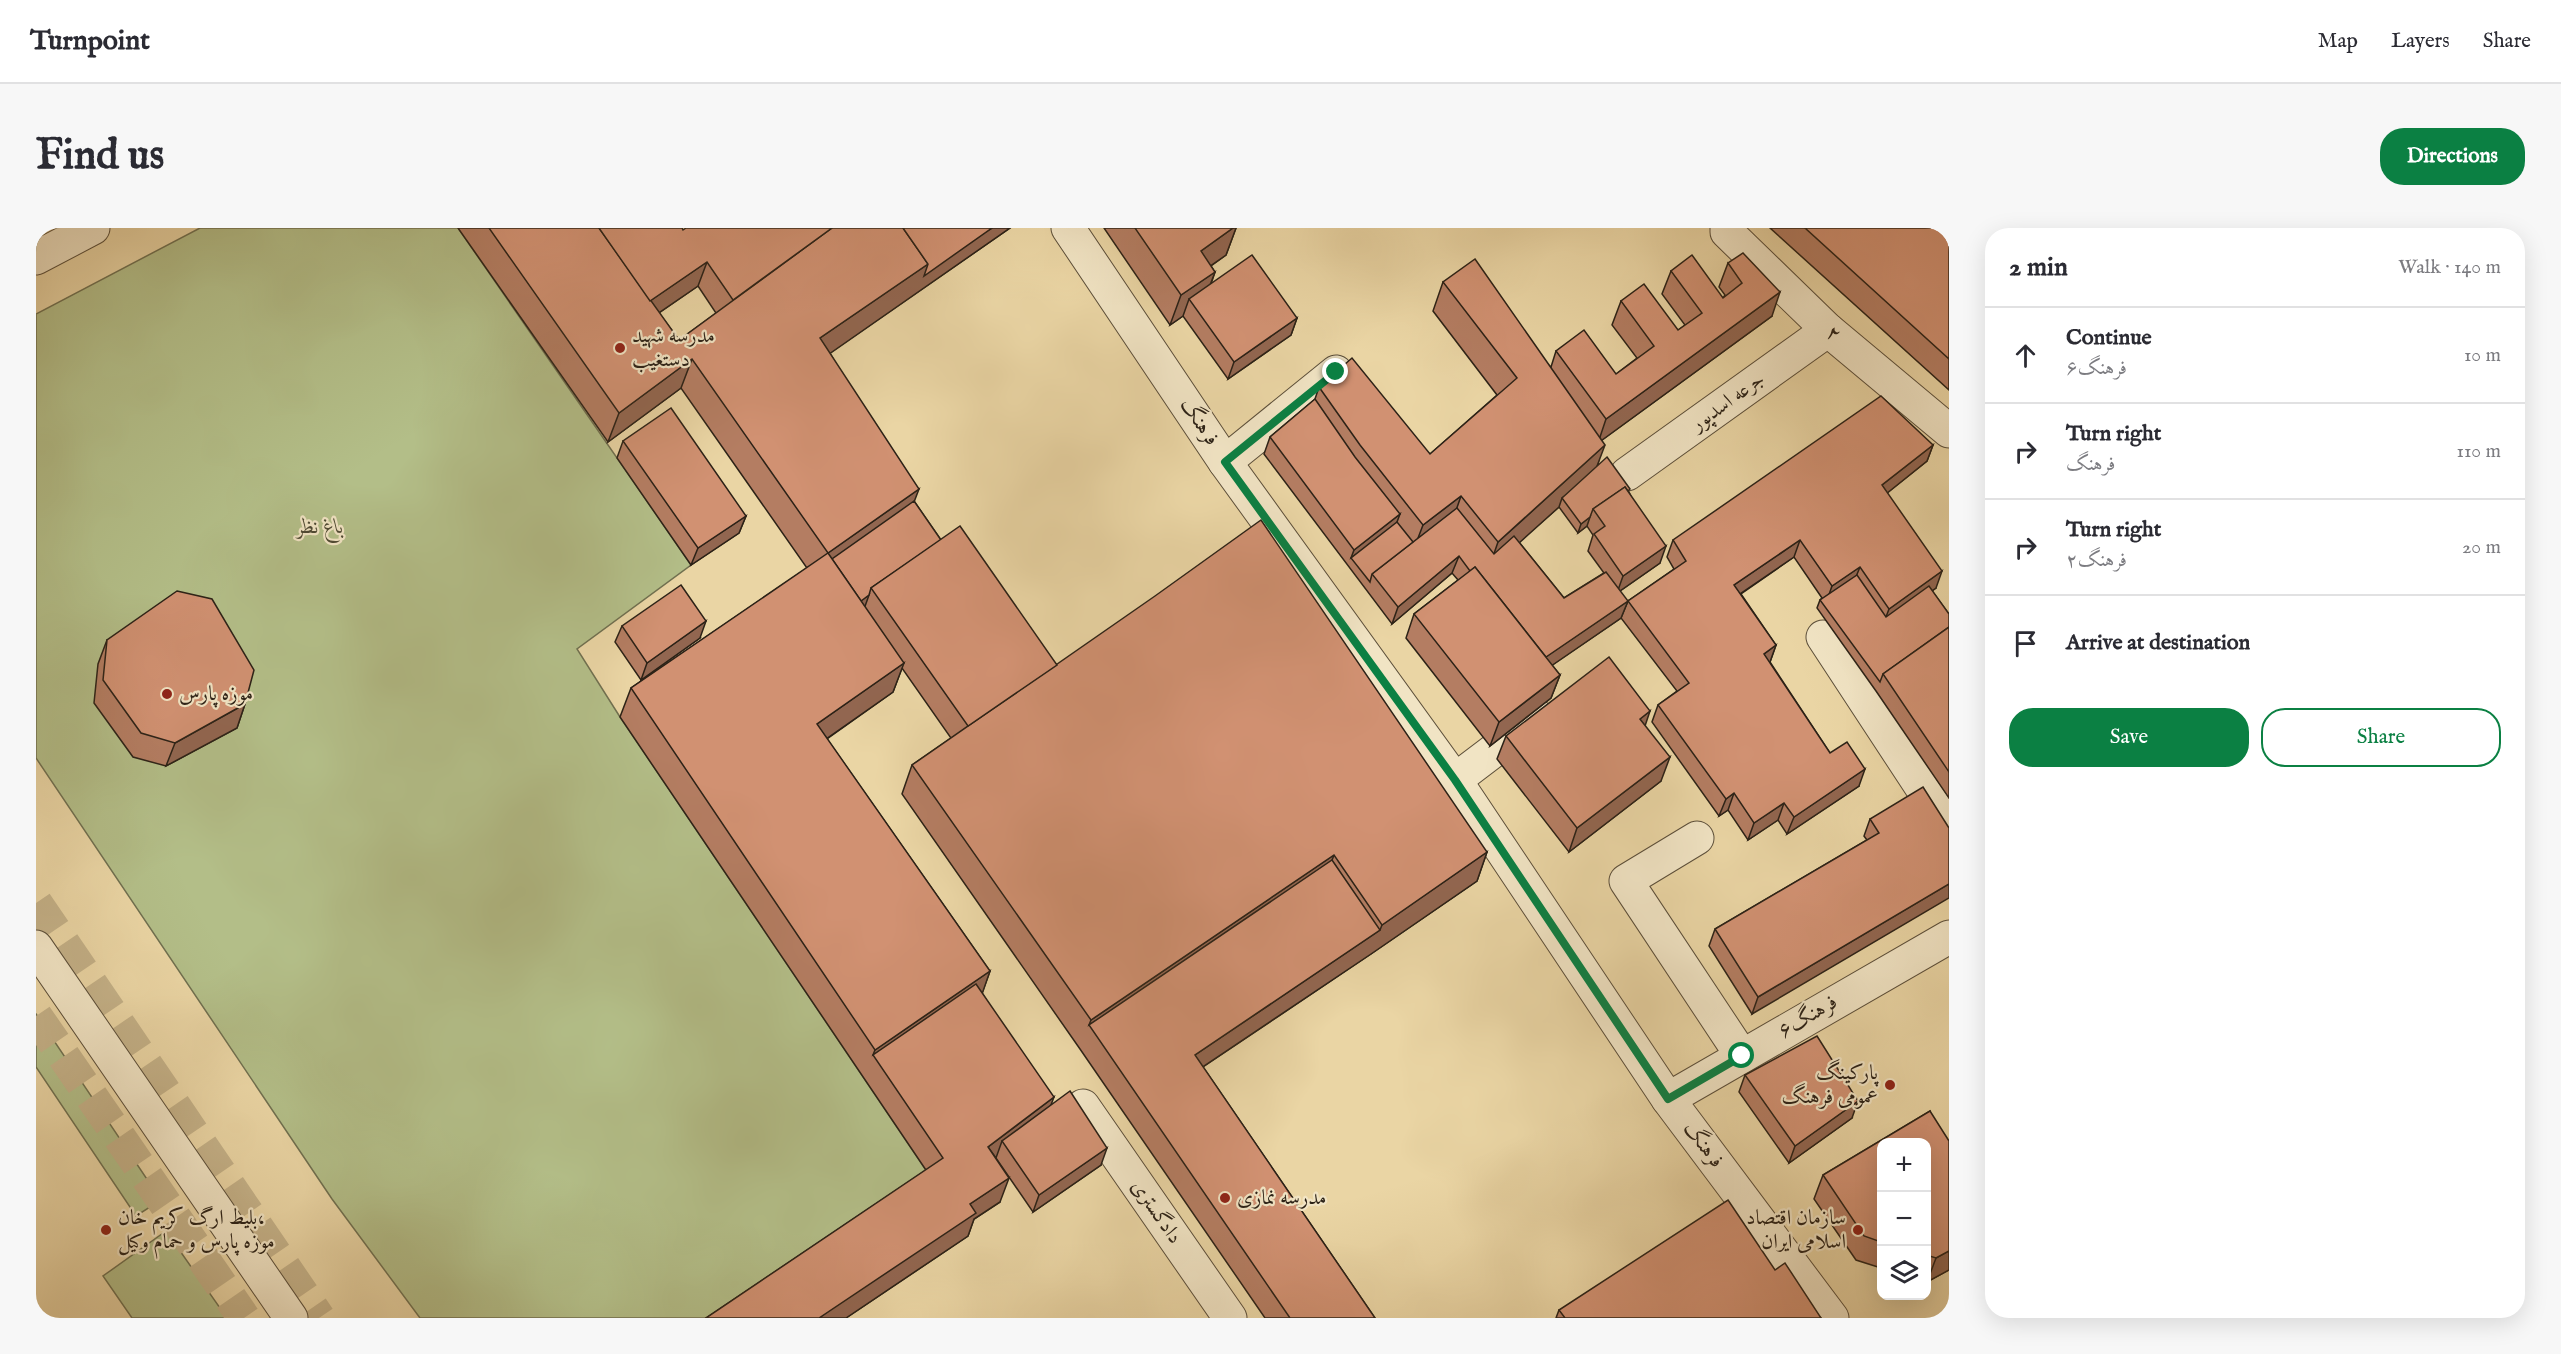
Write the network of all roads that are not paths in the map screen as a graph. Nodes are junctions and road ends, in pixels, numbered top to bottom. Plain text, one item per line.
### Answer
1 (93, 228) edge
2 (1068, 228) edge
3 (1727, 228) edge
4 (36, 258) edge
5 (1828, 330) junction
6 (1336, 372) edge
7 (1949, 431) edge
8 (1225, 462) junction
9 (1627, 474) dead end
10 (1823, 637) dead end
11 (1567, 696) edge
12 (1455, 780) junction
13 (1949, 829) edge
14 (1697, 838) dead end
15 (1949, 936) edge
16 (36, 947) edge
17 (1742, 1056) junction
18 (1668, 1099) junction
19 (1083, 1106) edge
20 (291, 1318) edge
21 (1230, 1318) edge
22 (1832, 1318) edge

1 - 4 street
2 - 8 street, فرهنگ
3 - 5 street, ۲
5 - 7 street, ۲
5 - 9 street, جرعه اسدپور
6 - 8 street
8 - 12 street, فرهنگ
10 - 13 street
11 - 12 street
12 - 18 street, فرهنگ
14 - 17 street
15 - 17 street, فرهنگ۶
16 - 20 street
17 - 18 street, فرهنگ۶
18 - 22 street, فرهنگ
19 - 21 street, دادگستری

